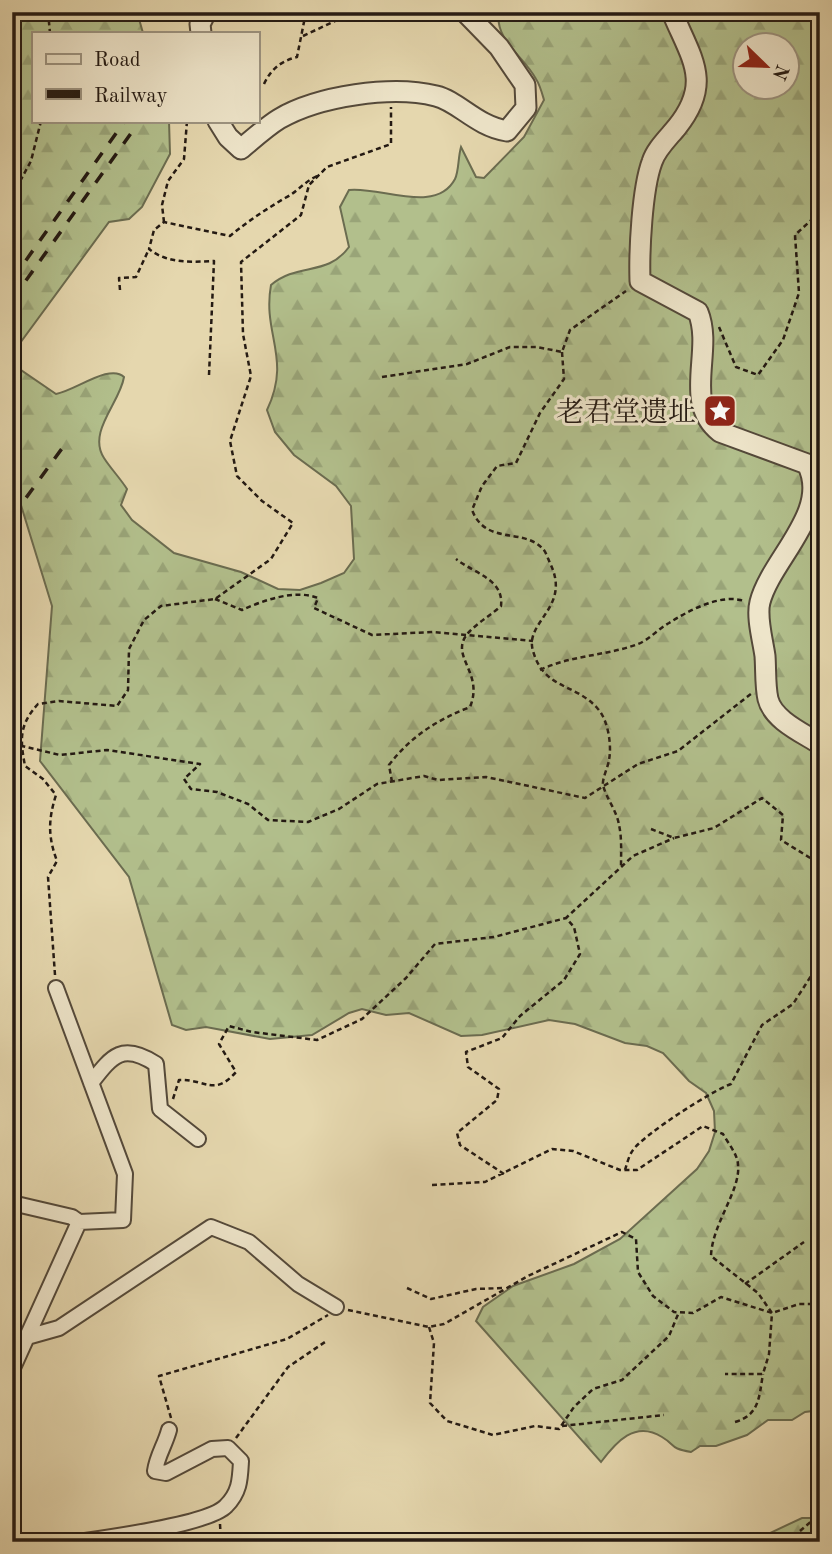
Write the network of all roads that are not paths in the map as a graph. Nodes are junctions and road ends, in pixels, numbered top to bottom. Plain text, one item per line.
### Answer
1 (206, 12) edge
2 (465, 12) edge
3 (672, 12) edge
4 (201, 32) edge
5 (219, 122) edge
6 (820, 744) edge
7 (56, 988) road end
8 (91, 1083) junction
9 (198, 1139) dead end
10 (12, 1203) edge
11 (79, 1222) junction
12 (335, 1307) road end
13 (27, 1337) junction
14 (12, 1370) edge
15 (169, 1430) road end
16 (78, 1542) edge

1 - 4 street
2 - 5 street
3 - 6 street
7 - 8 street
8 - 9 street
8 - 11 street
10 - 11 street
11 - 13 street
12 - 13 street
13 - 14 street
15 - 16 street

